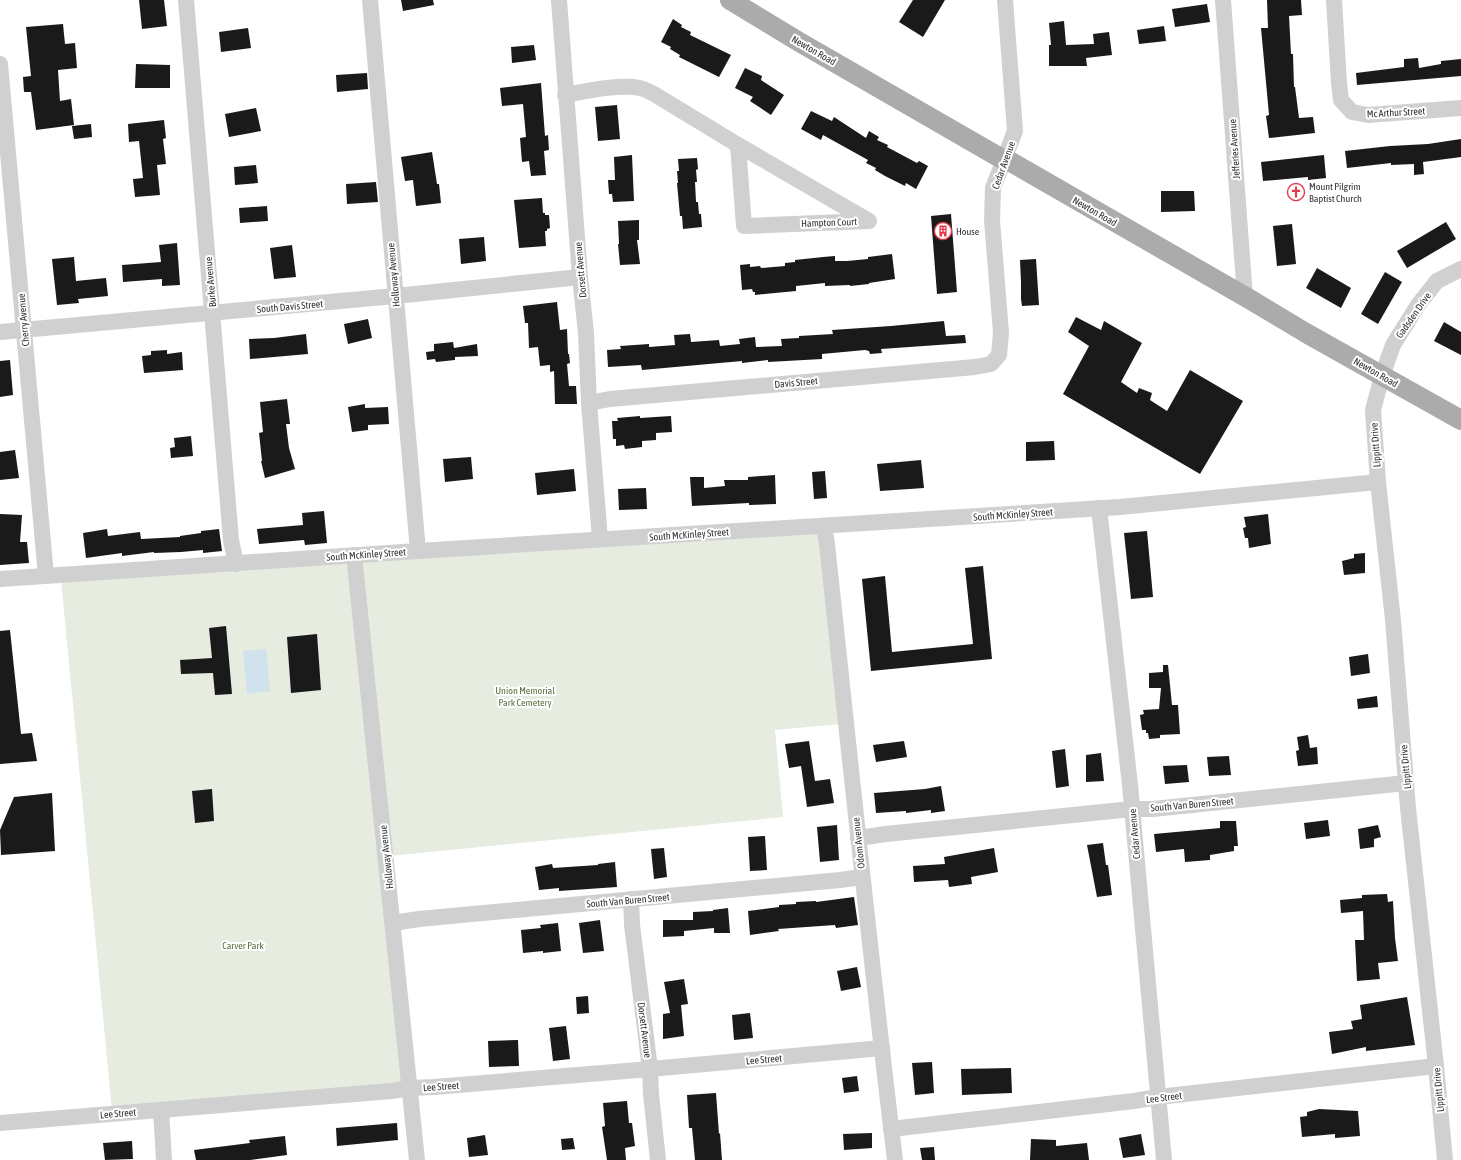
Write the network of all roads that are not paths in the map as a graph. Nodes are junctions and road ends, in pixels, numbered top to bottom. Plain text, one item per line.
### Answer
1 (186, 0) edge
2 (370, 0) edge
3 (559, 0) edge
4 (730, 0) edge
5 (1005, 0) edge
6 (1223, 0) edge
7 (1334, 0) edge
8 (0, 64) edge
9 (565, 95) junction
10 (1461, 108) edge
11 (738, 145) junction
12 (1004, 160) junction
13 (1461, 269) edge
14 (580, 277) junction
15 (395, 296) junction
16 (1245, 297) junction
17 (212, 313) junction
18 (24, 330) junction
19 (0, 332) edge
20 (999, 355) joint
21 (1382, 376) junction
22 (589, 403) junction
23 (1461, 420) edge
24 (1378, 482) junction
25 (1099, 508) junction
26 (824, 526) junction
27 (600, 539) junction
28 (418, 550) junction
29 (354, 555) junction
30 (236, 564) junction
31 (46, 576) junction
32 (0, 579) edge
33 (1406, 783) junction
34 (1132, 809) junction
35 (858, 838) junction
36 (862, 876) junction
37 (631, 900) junction
38 (393, 923) junction
39 (882, 1048) junction
40 (1436, 1066) junction
41 (650, 1069) junction
42 (410, 1088) junction
43 (1158, 1097) junction
44 (161, 1110) junction
45 (0, 1123) edge
46 (891, 1129) junction
47 (164, 1160) edge
48 (417, 1160) edge
49 (658, 1160) edge
50 (895, 1160) edge
51 (1164, 1160) edge
52 (1445, 1160) edge

1 - 17 street, Burke Avenue
2 - 15 street, Holloway Avenue
3 - 9 street, Dorsett Avenue
4 - 12 main road, Newton Road
5 - 12 street, Cedar Avenue
6 - 16 street, Jefferies Avenue
7 - 10 street, Mc Arthur Street
8 - 18 street, Cherry Avenue
9 - 11 street, Hampton Court
9 - 14 street, Dorsett Avenue
11 - 11 street, Hampton Court
12 - 16 main road, Newton Road
12 - 20 street, Cedar Avenue
13 - 21 street, Gadsden Drive
14 - 15 street, South Davis Street
14 - 22 street, Dorsett Avenue
15 - 17 street, South Davis Street
15 - 28 street, Holloway Avenue
16 - 21 main road, Newton Road
17 - 18 street, South Davis Street
17 - 30 street, Burke Avenue
18 - 19 street, South Davis Street
18 - 31 street, Cherry Avenue
20 - 22 street, Davis Street
21 - 23 main road, Newton Road
21 - 24 street, Lippitt Drive
22 - 27 street, Dorsett Avenue
24 - 25 street, South McKinley Street
24 - 33 street, Lippitt Drive
25 - 26 street, South McKinley Street
25 - 34 street, Cedar Avenue
26 - 27 street, South McKinley Street
26 - 35 street, Odom Avenue
27 - 28 street, South McKinley Street
28 - 29 street, South McKinley Street
29 - 30 street, South McKinley Street
29 - 38 street, Holloway Avenue
30 - 31 street, South McKinley Street
31 - 32 street, South McKinley Street
33 - 34 street, South Van Buren Street
33 - 40 street, Lippitt Drive
34 - 35 street, South Van Buren Street
34 - 43 street, Cedar Avenue
35 - 36 street, Odom Avenue
36 - 37 street, South Van Buren Street
36 - 39 street, Odom Avenue
37 - 38 street, South Van Buren Street
37 - 41 street, Dorsett Avenue
38 - 42 street, Holloway Avenue
39 - 41 street, Lee Street
39 - 46 street, Odom Avenue
40 - 43 street, Lee Street
40 - 52 street, Lippitt Drive
41 - 42 street, Lee Street
41 - 49 street, Dorsett Avenue
42 - 44 street, Lee Street
42 - 48 street, Holloway Avenue
43 - 46 street, Lee Street
43 - 51 street, Cedar Avenue
44 - 45 street, Lee Street
44 - 47 street
46 - 50 street, Odom Avenue

